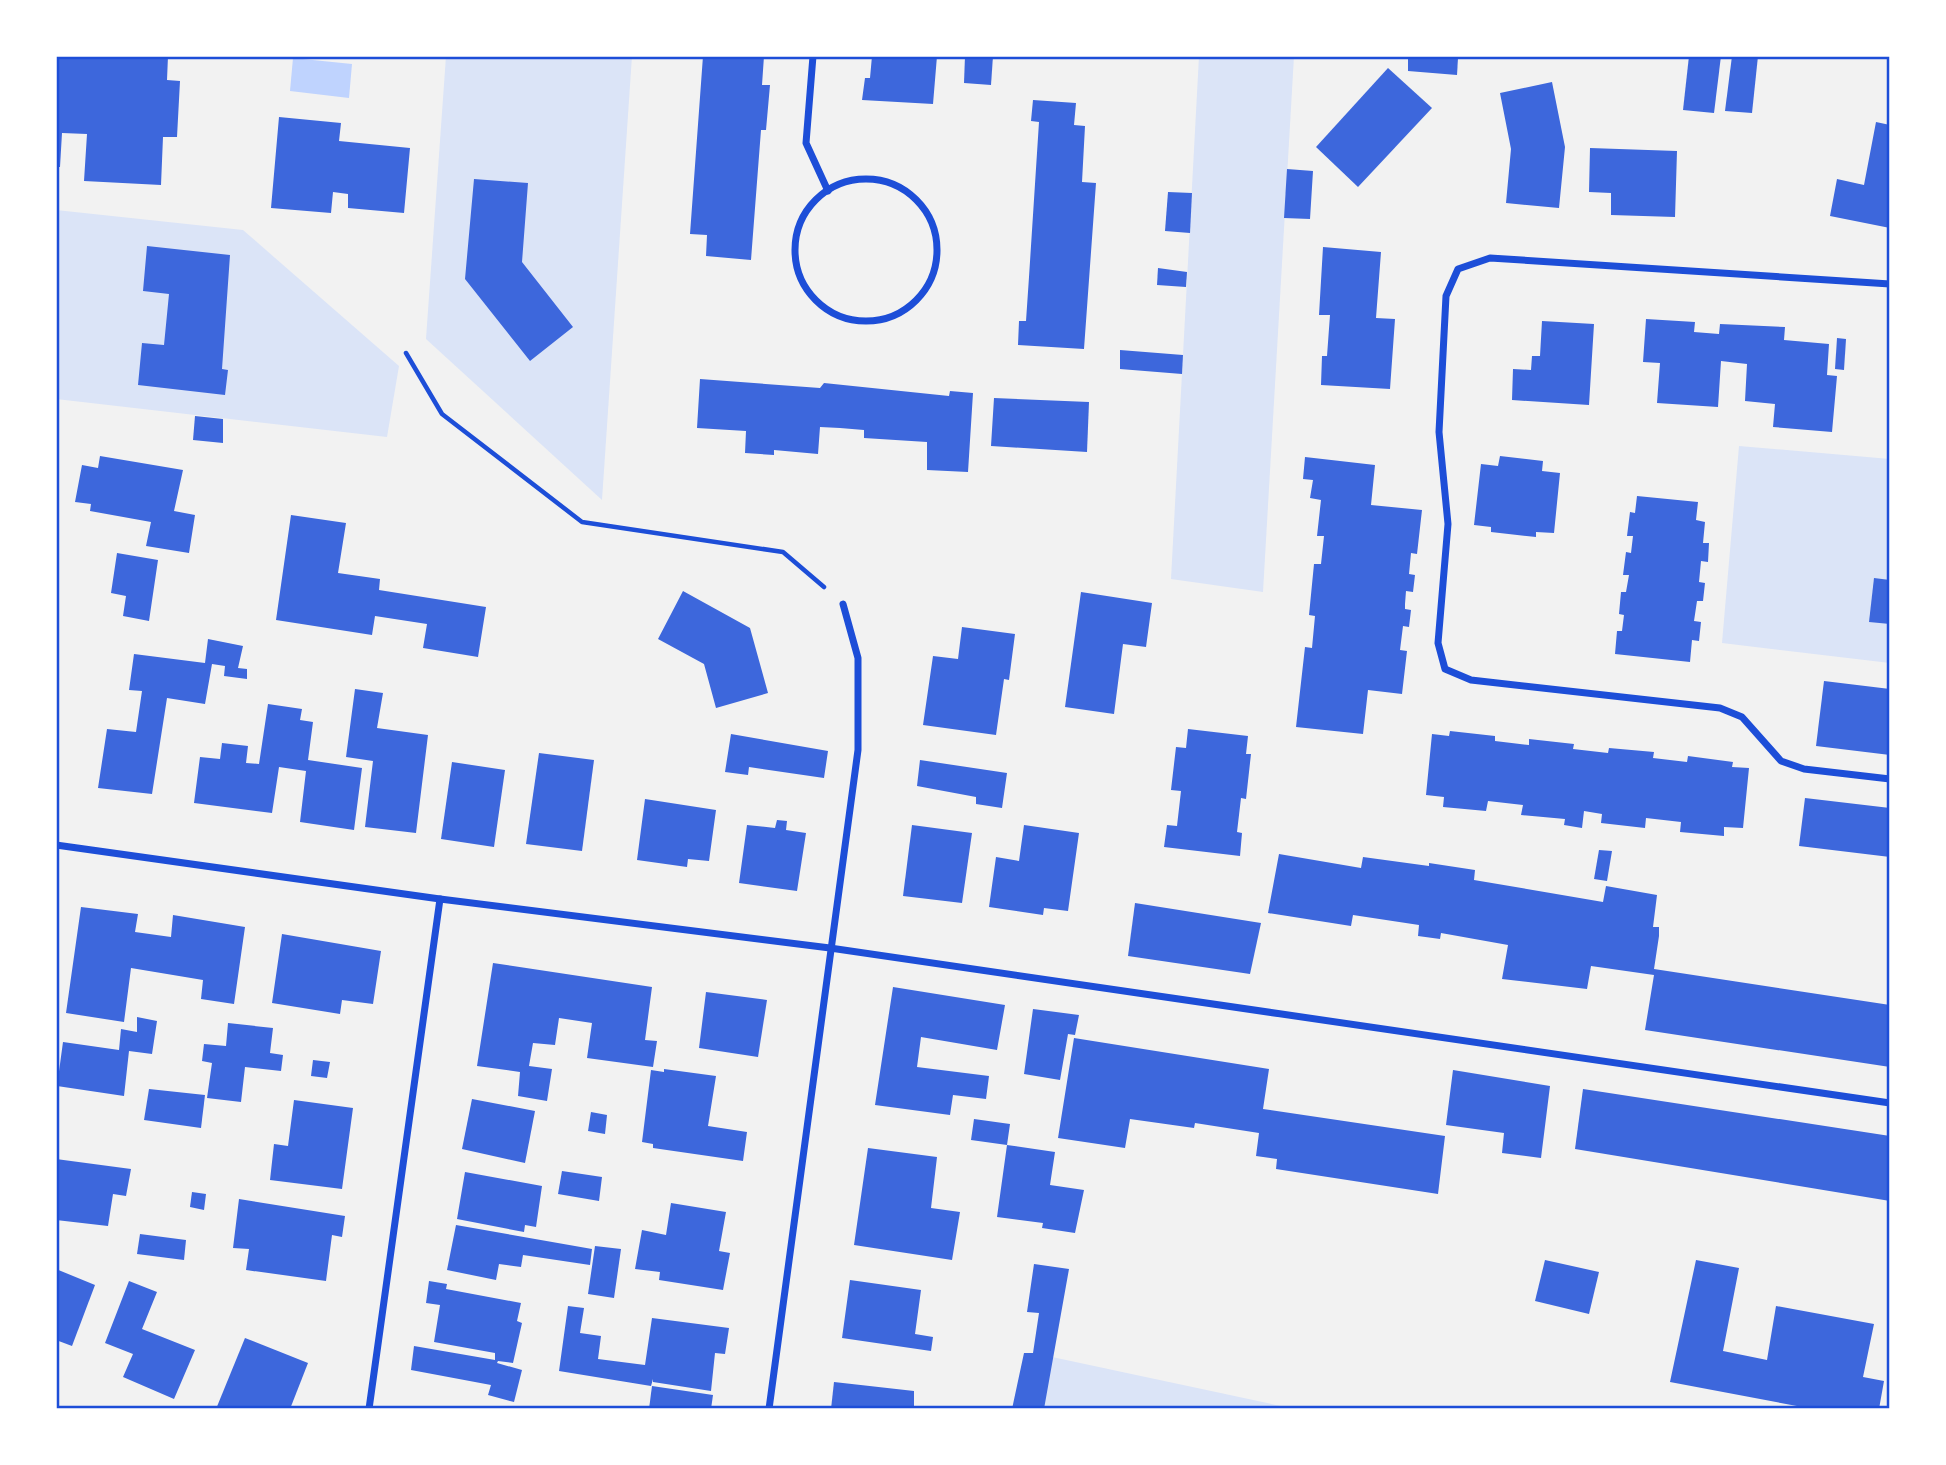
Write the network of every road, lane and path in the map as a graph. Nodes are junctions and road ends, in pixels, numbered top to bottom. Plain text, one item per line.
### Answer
1 (813, 56) edge
2 (828, 191) junction
3 (1890, 284) edge
4 (406, 353) dead end
5 (843, 604) joint
6 (1890, 779) edge
7 (56, 845) edge
8 (440, 899) junction
9 (830, 947) junction
10 (1890, 1102) edge
11 (369, 1409) edge
12 (769, 1409) edge

1 - 2 street
2 - 2 street
3 - 6 street
4 - 5 path
5 - 9 street
7 - 8 street
8 - 9 street
8 - 11 street
9 - 10 street
9 - 12 street

